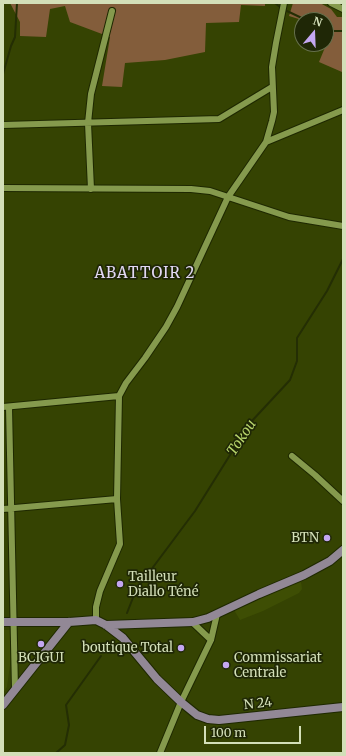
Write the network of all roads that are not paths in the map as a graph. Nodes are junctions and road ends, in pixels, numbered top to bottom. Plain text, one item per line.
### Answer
1 (284, 3) edge
2 (331, 3) edge
3 (343, 9) edge
4 (112, 11) dead end
5 (272, 87) junction
6 (343, 110) edge
7 (88, 123) junction
8 (3, 125) edge
9 (266, 142) junction
10 (3, 188) edge
11 (91, 190) junction
12 (228, 197) junction
13 (343, 226) edge
14 (119, 396) junction
15 (6, 407) edge
16 (292, 456) dead end
17 (117, 499) junction
18 (343, 501) edge
19 (3, 509) edge
20 (10, 509) junction
21 (343, 550) edge
22 (217, 614) junction
23 (96, 620) junction
24 (3, 622) edge
25 (13, 622) junction
26 (69, 622) junction
27 (192, 622) junction
28 (106, 625) junction
29 (210, 640) junction
30 (15, 690) junction
31 (181, 702) junction
32 (3, 705) edge
33 (343, 707) edge
34 (160, 753) edge

1 - 5 street
2 - 3 street
4 - 7 street
5 - 7 street
5 - 9 street
6 - 9 street
7 - 8 street
7 - 11 street
9 - 12 street
10 - 11 street
11 - 12 street
12 - 13 street
12 - 14 street
14 - 15 street
14 - 17 street
15 - 20 street
16 - 18 street
17 - 20 street
17 - 23 street
19 - 20 street
20 - 25 street
21 - 22 main road
22 - 27 main road
22 - 29 street
23 - 26 main road
23 - 28 main road, N 24
24 - 25 main road
25 - 26 main road
25 - 30 street
26 - 30 main road
27 - 28 main road
27 - 29 street
28 - 31 main road, N 24
29 - 31 street
30 - 32 main road
31 - 33 main road, N 24
31 - 34 street

